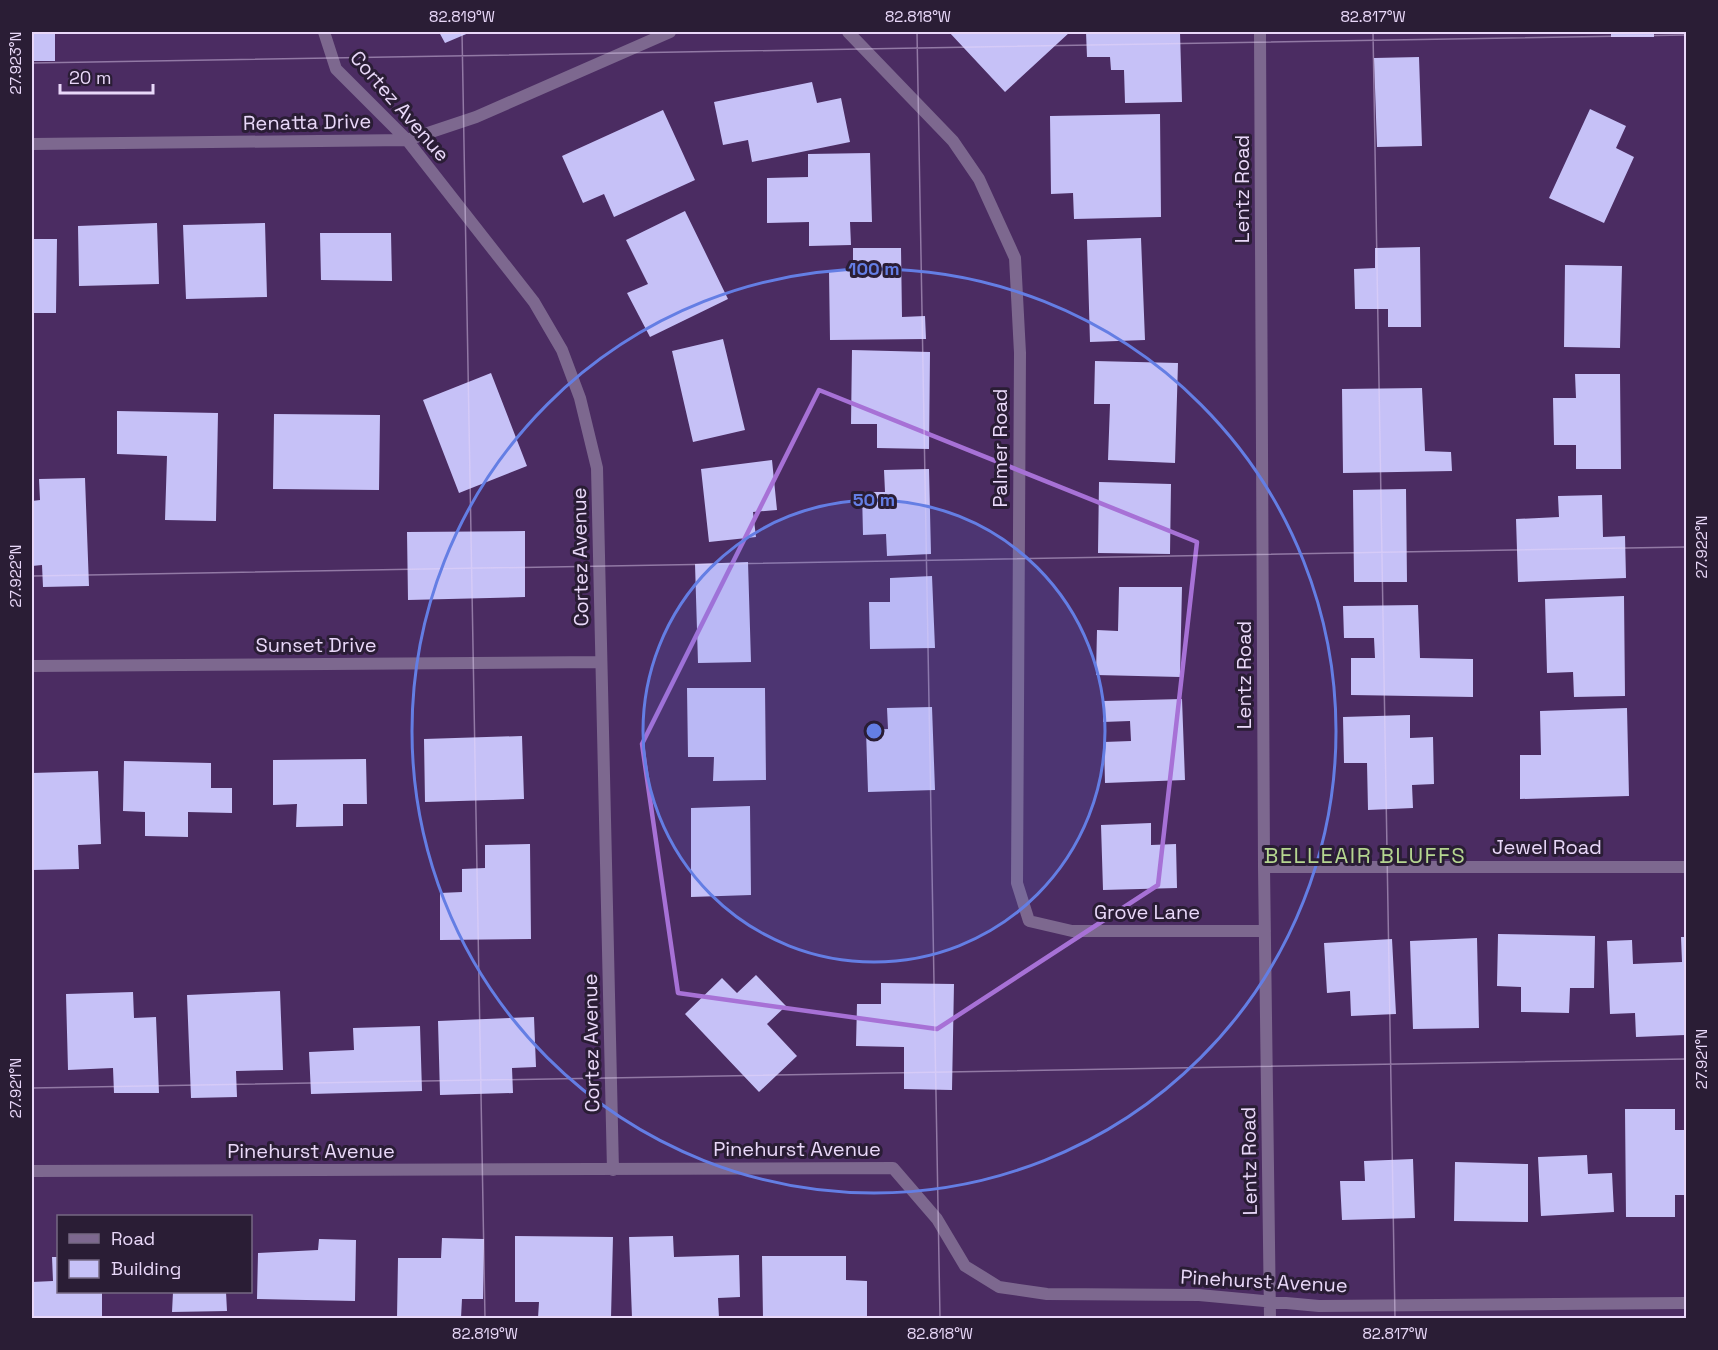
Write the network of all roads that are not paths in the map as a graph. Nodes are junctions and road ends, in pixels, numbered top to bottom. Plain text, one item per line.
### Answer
1 (324, 32) edge
2 (670, 32) edge
3 (848, 32) edge
4 (1260, 32) edge
5 (407, 140) junction
6 (32, 144) edge
7 (601, 662) junction
8 (32, 666) edge
9 (1264, 867) junction
10 (1686, 867) edge
11 (1029, 921) joint
12 (1265, 931) junction
13 (613, 1170) junction
14 (32, 1171) edge
15 (1271, 1300) junction
16 (1686, 1303) edge
17 (1270, 1318) edge

1 - 5 street, Cortez Avenue
2 - 5 street, Renatta Drive
3 - 11 street, Palmer Road
4 - 9 street, Lentz Road
5 - 6 street, Renatta Drive
5 - 7 street, Cortez Avenue
7 - 8 street, Sunset Drive
7 - 13 street, Cortez Avenue
9 - 10 street, Jewel Road
9 - 12 street, Lentz Road
11 - 12 street, Grove Lane
12 - 15 street, Lentz Road
13 - 14 street, Pinehurst Avenue
13 - 15 street, Pinehurst Avenue
15 - 16 street, Pinehurst Avenue
15 - 17 street, Lentz Road

